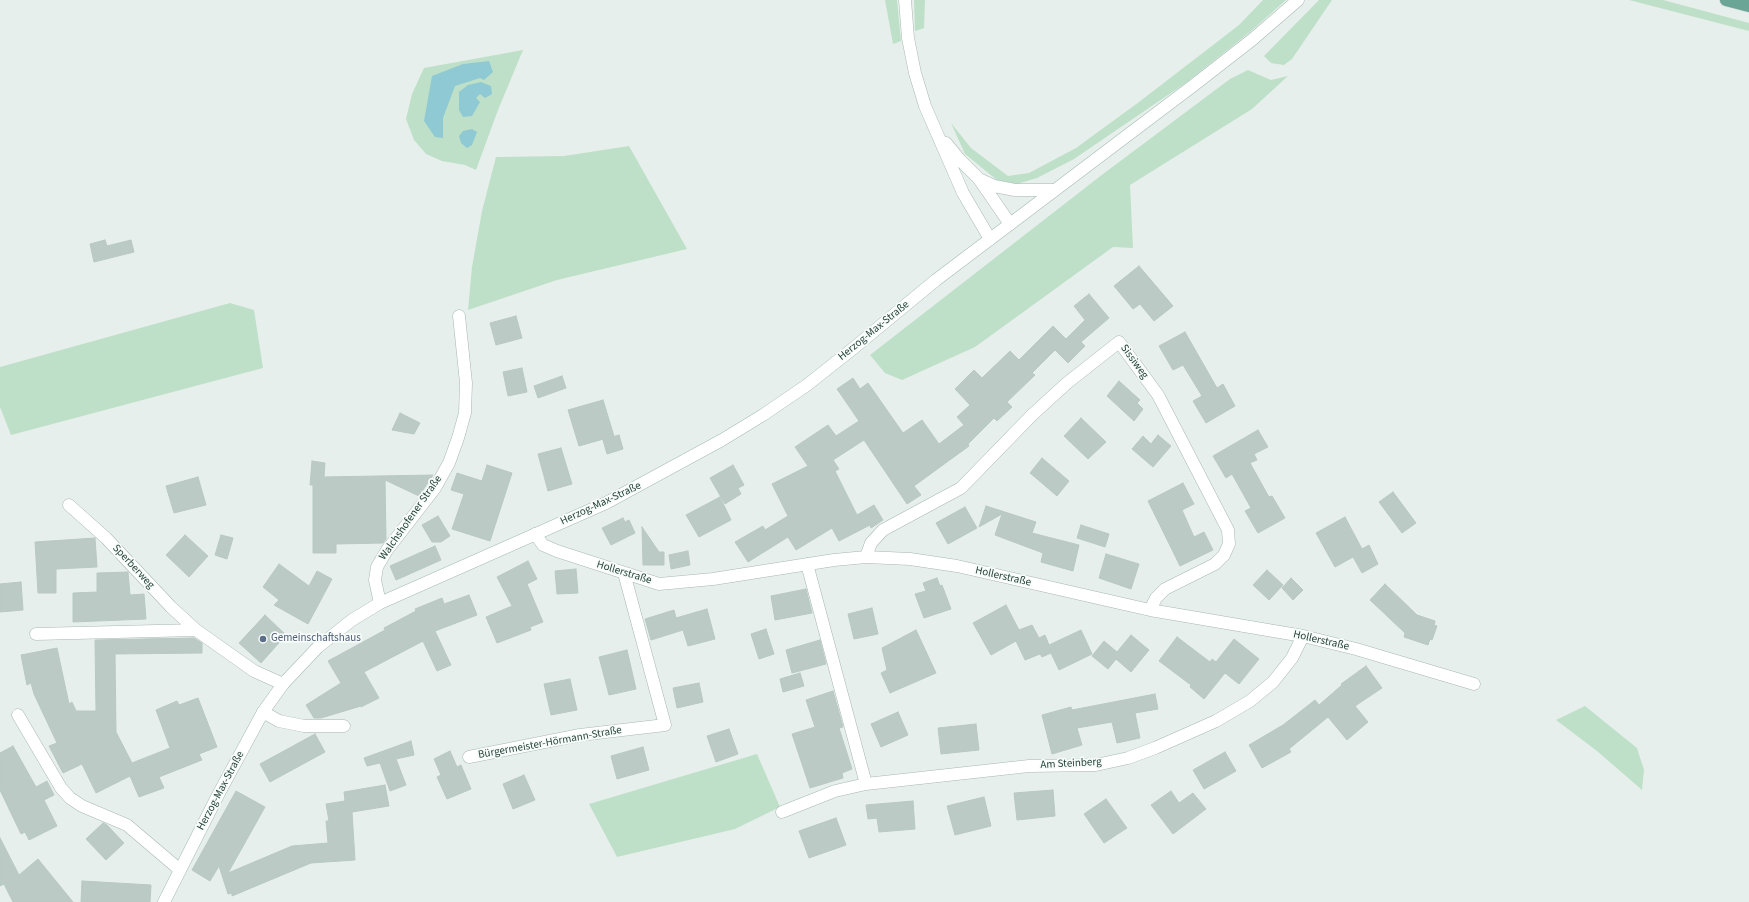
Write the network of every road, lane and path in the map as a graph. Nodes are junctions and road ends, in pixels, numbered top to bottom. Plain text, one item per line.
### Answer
1 (906, 0) edge
2 (1726, 0) edge
3 (1294, 2) edge
4 (1749, 6) edge
5 (935, 129) junction
6 (979, 178) junction
7 (1054, 190) junction
8 (1010, 224) junction
9 (990, 239) junction
10 (459, 316) dead end
11 (69, 505) dead end
12 (535, 534) junction
13 (866, 557) junction
14 (807, 564) junction
15 (624, 573) junction
16 (380, 603) junction
17 (1150, 610) junction
18 (196, 630) junction
19 (36, 634) dead end
20 (1303, 636) junction
21 (283, 684) junction
22 (1474, 684) dead end
23 (263, 712) junction
24 (18, 715) dead end
25 (344, 726) dead end
26 (469, 757) dead end
27 (866, 784) junction
28 (782, 812) dead end
29 (180, 870) junction
30 (164, 902) edge

1 - 5 street
2 - 4 main road
3 - 7 street, Herzog-Max-Straße
5 - 6 street
5 - 9 street
6 - 7 street
6 - 8 street
7 - 8 street, Herzog-Max-Straße
8 - 9 street, Herzog-Max-Straße
9 - 12 street, Herzog-Max-Straße
10 - 16 street, Walchshofener Straße
11 - 18 street, Sperberweg
12 - 15 street, Hollerstraße
12 - 16 street, Herzog-Max-Straße
13 - 14 street, Hollerstraße
13 - 17 street, Hollerstraße
13 - 17 street, Sissiweg
14 - 15 street, Hollerstraße
14 - 27 street
15 - 26 street, Bürgermeister-Hörmann-Straße
16 - 21 street, Herzog-Max-Straße
17 - 20 street, Hollerstraße
18 - 19 street
18 - 21 street, Sperberweg
20 - 22 street, Hollerstraße
20 - 27 street, Am Steinberg
21 - 23 street, Herzog-Max-Straße
23 - 25 street
23 - 29 street, Herzog-Max-Straße
24 - 29 street
27 - 28 street, Am Steinberg
29 - 30 street, Herzog-Max-Straße

